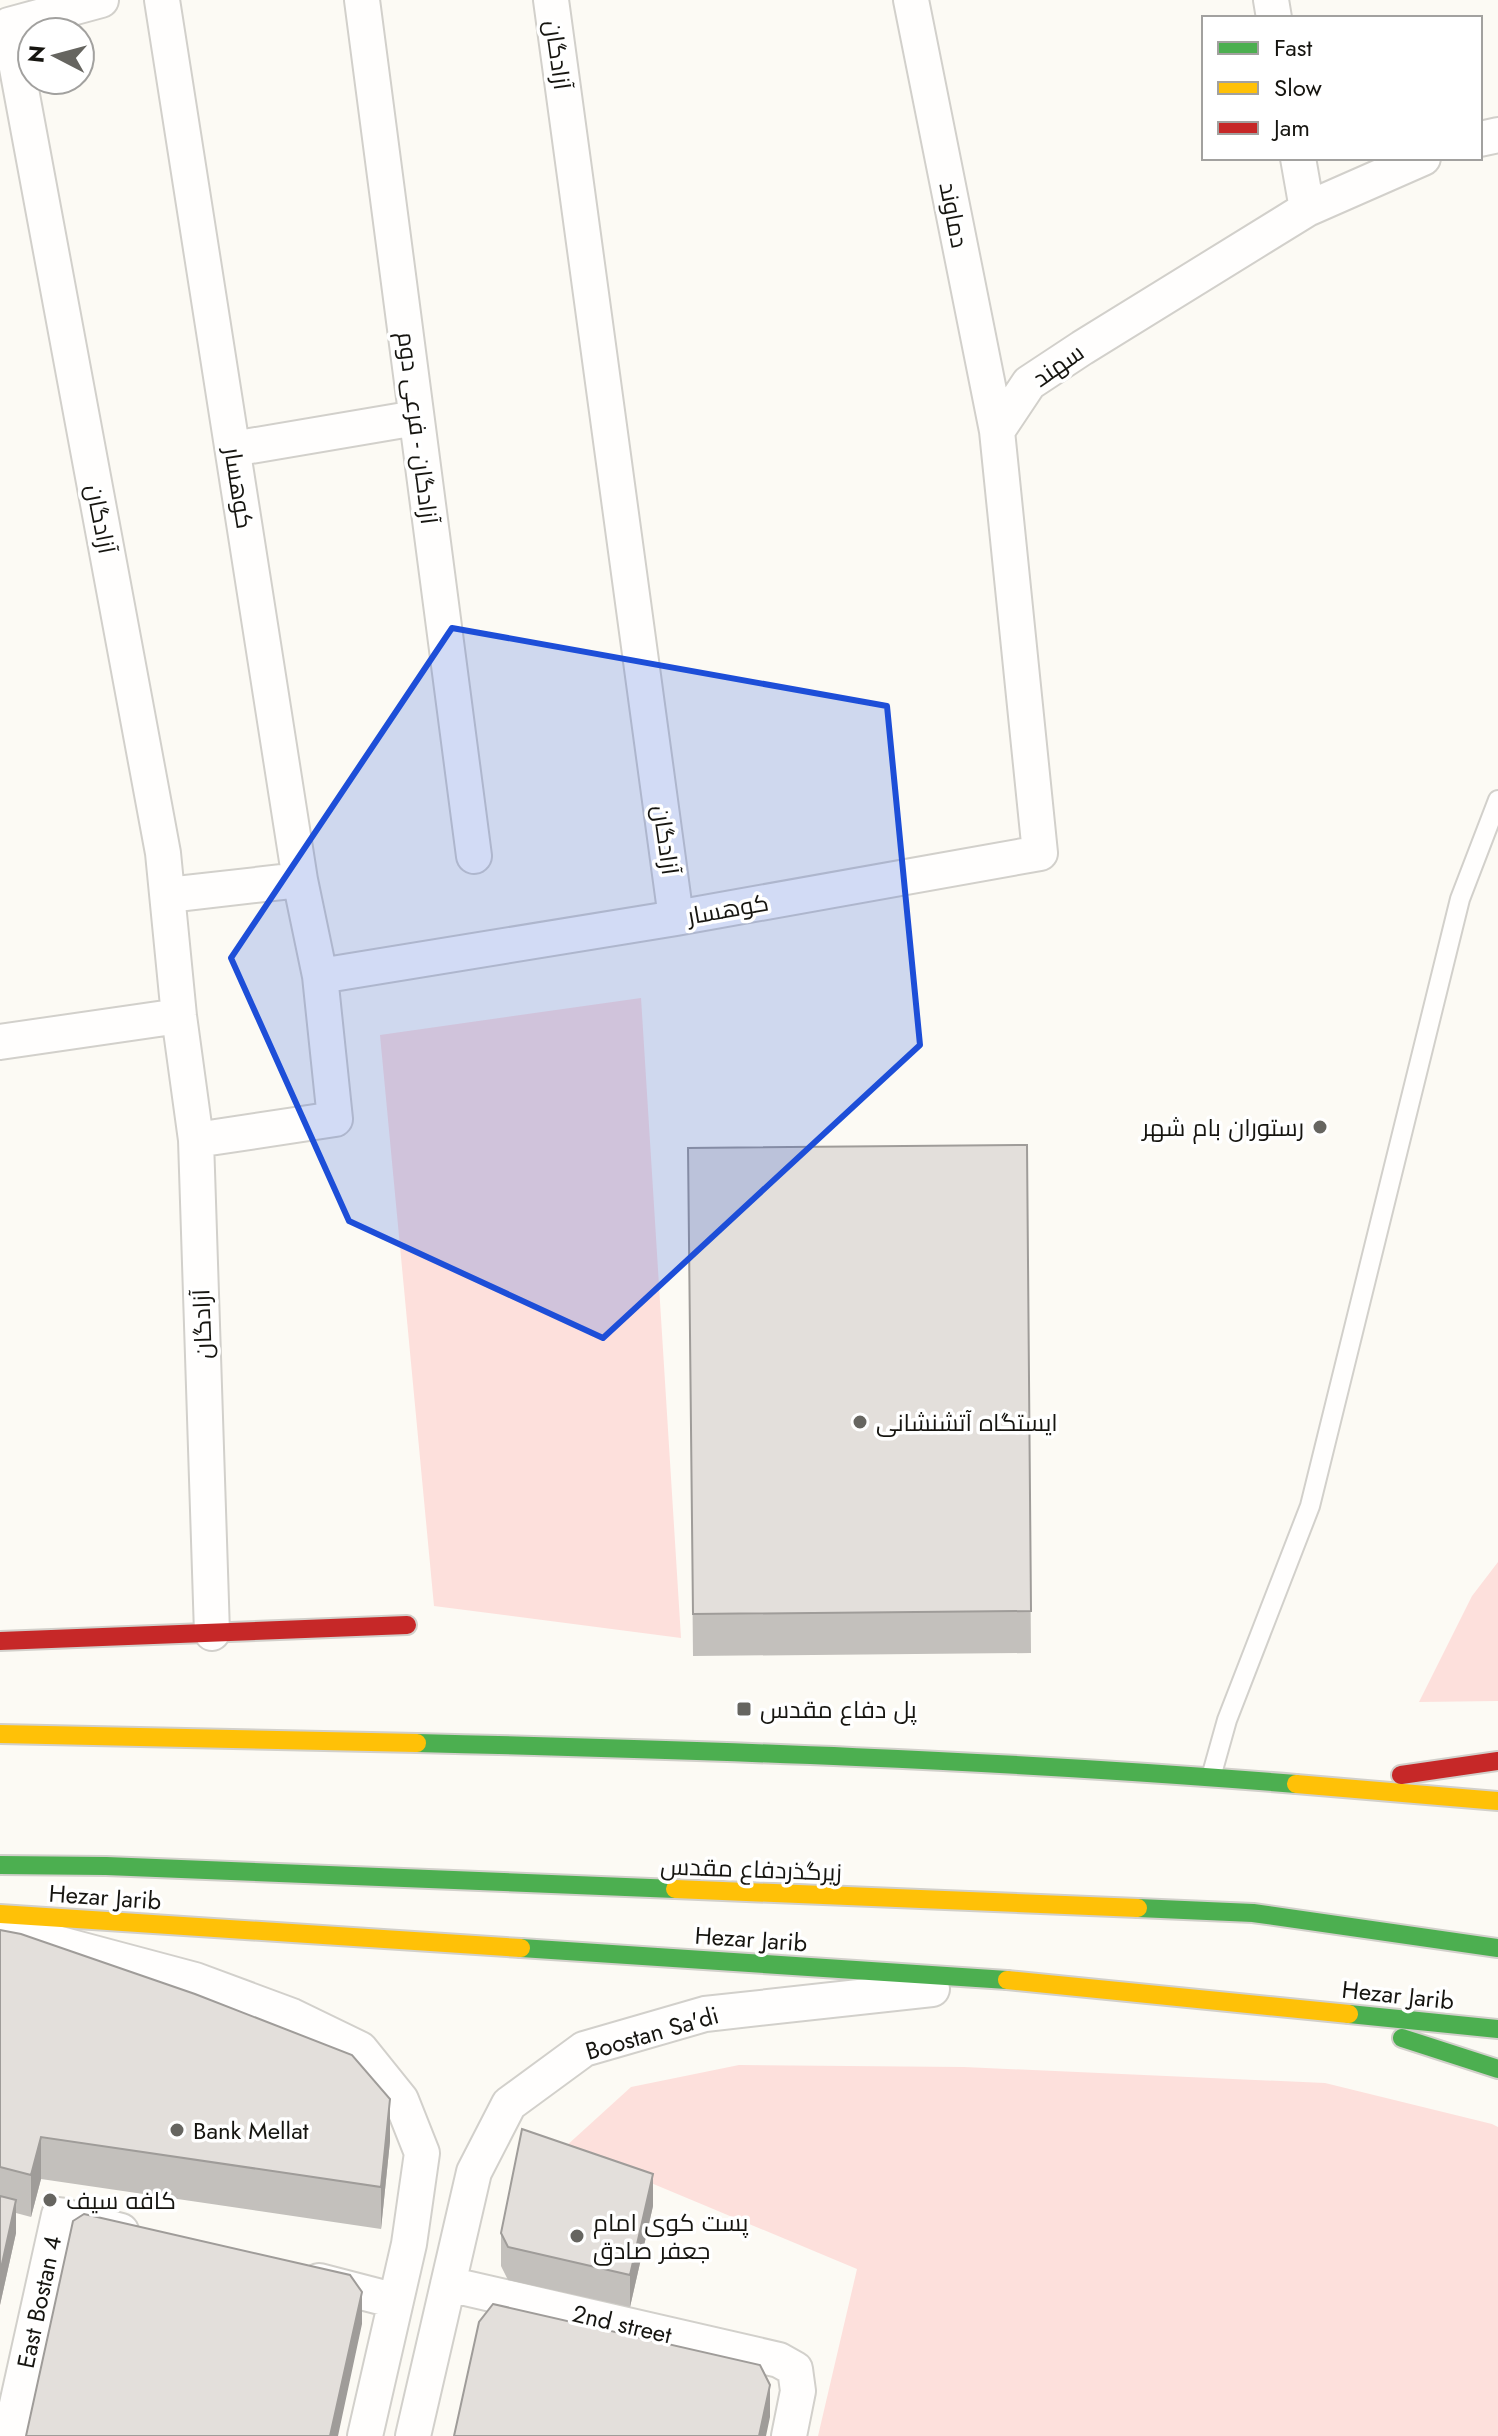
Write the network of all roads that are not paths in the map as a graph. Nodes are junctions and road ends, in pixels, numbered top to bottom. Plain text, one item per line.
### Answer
1 (101, 0) edge
2 (162, 0) edge
3 (362, 0) edge
4 (551, 0) edge
5 (911, 0) edge
6 (1298, 160) edge
7 (1418, 160) edge
8 (1307, 209) junction
9 (416, 418) junction
10 (997, 431) junction
11 (233, 449) junction
12 (1498, 800) edge
13 (474, 856) dead end
14 (300, 880) junction
15 (168, 895) junction
16 (676, 918) junction
17 (320, 976) junction
18 (179, 1016) junction
19 (0, 1042) edge
20 (196, 1140) junction
21 (407, 1625) dead end
22 (212, 1633) junction
23 (0, 1641) edge
24 (14, 1714) dead end
25 (0, 1734) edge
26 (56, 1735) junction
27 (1498, 1761) edge
28 (1211, 1777) junction
29 (1328, 1787) junction
30 (1498, 1801) edge
31 (0, 1865) edge
32 (0, 1914) edge
33 (0, 1928) edge
34 (1498, 1948) edge
35 (1014, 1980) junction
36 (1316, 2011) junction
37 (1498, 2029) edge
38 (1498, 2069) edge
39 (151, 2238) edge
40 (289, 2274) edge
41 (448, 2284) junction
42 (396, 2301) junction
43 (10, 2436) edge
44 (365, 2436) edge
45 (413, 2436) edge
46 (789, 2436) edge

1 - 15 street, آزادگان
2 - 11 street, کوهسار
3 - 9 street, آزادگان - فرعی دوم
4 - 16 street, آزادگان
5 - 10 street, دماوند
6 - 8 street
7 - 8 street, سهند
8 - 10 street, سهند
9 - 11 street
9 - 13 street, آزادگان - فرعی دوم
10 - 16 street, کوهسار
11 - 14 street, کوهسار
12 - 28 lane
14 - 15 street
14 - 17 street, کوهسار
15 - 18 street, آزادگان
16 - 17 street, کوهسار
17 - 20 street, کوهسار
18 - 19 street
18 - 20 street, آزادگان
20 - 22 street, آزادگان
21 - 22 main road
22 - 23 main road
24 - 26 main road
25 - 26 main road
26 - 28 main road
27 - 29 main road
28 - 29 main road
29 - 30 main road
31 - 34 main road, زیرگذردفاع مقدس
32 - 35 main road, Hezar Jarib
33 - 42 street
35 - 36 main road, Hezar Jarib
35 - 41 street, Boostan Sa'di
36 - 37 main road, Hezar Jarib
36 - 38 main road
39 - 43 street, East Bostan 4
40 - 42 street
41 - 45 street, Boostan Sa'di
41 - 46 street, 2nd street
42 - 44 street

